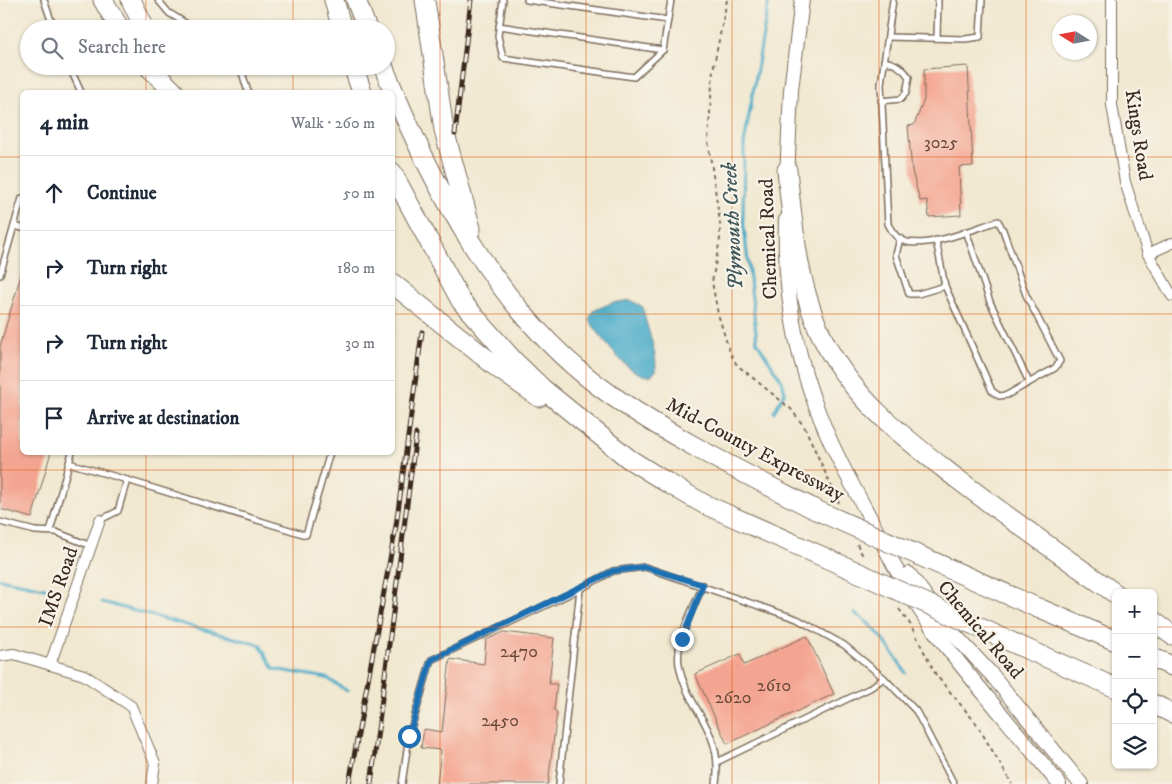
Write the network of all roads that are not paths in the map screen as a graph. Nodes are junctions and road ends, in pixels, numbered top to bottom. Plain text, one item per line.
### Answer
1 (44, 0) edge
2 (103, 0) edge
3 (131, 0) edge
4 (158, 0) edge
5 (334, 0) edge
6 (356, 0) edge
7 (425, 0) edge
8 (503, 0) edge
9 (527, 0) edge
10 (670, 0) edge
11 (802, 0) edge
12 (893, 0) edge
13 (938, 0) edge
14 (982, 0) edge
15 (1112, 0) edge
16 (51, 20) edge
17 (115, 20) edge
18 (141, 20) edge
19 (180, 20) edge
20 (340, 20) edge
21 (364, 20) edge
22 (668, 20) junction
23 (499, 26) junction
24 (888, 37) junction
25 (937, 38) junction
26 (663, 50) junction
27 (884, 61) junction
28 (73, 75) edge
29 (157, 75) edge
30 (173, 75) edge
31 (243, 75) edge
32 (356, 75) edge
33 (387, 75) edge
34 (80, 90) edge
35 (172, 90) edge
36 (184, 90) edge
37 (247, 90) edge
38 (361, 90) edge
39 (394, 90) edge
40 (395, 91) edge
41 (881, 101) junction
42 (787, 170) junction
43 (395, 178) edge
44 (20, 205) edge
45 (14, 226) junction
46 (20, 228) edge
47 (966, 231) junction
48 (900, 238) junction
49 (936, 240) junction
50 (1172, 243) edge
51 (1148, 254) junction
52 (484, 262) junction
53 (0, 275) edge
54 (395, 285) edge
55 (945, 286) junction
56 (1172, 296) edge
57 (1029, 382) junction
58 (586, 426) junction
59 (71, 455) edge
60 (329, 455) edge
61 (69, 463) junction
62 (127, 480) junction
63 (858, 496) junction
64 (100, 520) joint
65 (0, 522) edge
66 (50, 531) junction
67 (91, 546) junction
68 (703, 585) junction
69 (580, 589) junction
70 (1112, 591) edge
71 (1157, 624) edge
72 (1172, 634) edge
73 (1112, 639) edge
74 (0, 656) edge
75 (1157, 660) edge
76 (50, 665) junction
77 (1172, 666) edge
78 (884, 678) junction
79 (1112, 686) edge
80 (1157, 706) edge
81 (1172, 713) edge
82 (717, 762) junction
83 (152, 784) edge
84 (402, 784) edge
85 (559, 784) edge
86 (716, 784) edge
87 (954, 784) edge
88 (1059, 784) edge
89 (1081, 784) edge

1 - 16 lane
2 - 17 highway
3 - 18 highway
4 - 19 lane
5 - 20 highway
6 - 21 highway
7 - 52 highway
8 - 23 lane
9 - 22 lane
10 - 22 lane
11 - 42 main road, Chemical Road
12 - 24 lane
13 - 25 lane
14 - 25 lane
15 - 51 street, Kings Road
22 - 26 lane
23 - 26 lane
23 - 26 lane
24 - 25 lane
24 - 27 lane
27 - 41 lane
27 - 41 lane
28 - 34 lane
29 - 35 highway
30 - 36 highway
31 - 37 lane
32 - 38 highway
33 - 39 highway, Mid-County Expressway
40 - 52 highway, Mid-County Expressway
41 - 48 lane
42 - 63 main road, Chemical Road
42 - 70 highway
43 - 58 highway
44 - 45 lane
45 - 46 lane
45 - 53 lane
47 - 49 lane
47 - 57 lane
47 - 57 lane
48 - 49 lane
48 - 55 lane
49 - 55 lane
50 - 51 street
51 - 56 street, Kings Road
52 - 73 highway, Mid-County Expressway, bridge
54 - 58 highway
55 - 57 lane
58 - 79 highway, bridge
59 - 61 lane
60 - 62 lane
61 - 62 lane
61 - 66 lane
62 - 64 lane
63 - 88 main road, Chemical Road
63 - 89 main road, Chemical Road
64 - 67 street, IMS Road
65 - 66 lane
66 - 67 lane
67 - 76 street, IMS Road
68 - 69 lane
68 - 78 lane
68 - 82 lane
69 - 84 lane
69 - 85 lane
71 - 72 highway
74 - 76 street
75 - 77 highway
76 - 83 street
78 - 82 lane
78 - 87 lane
80 - 81 highway
82 - 86 lane

